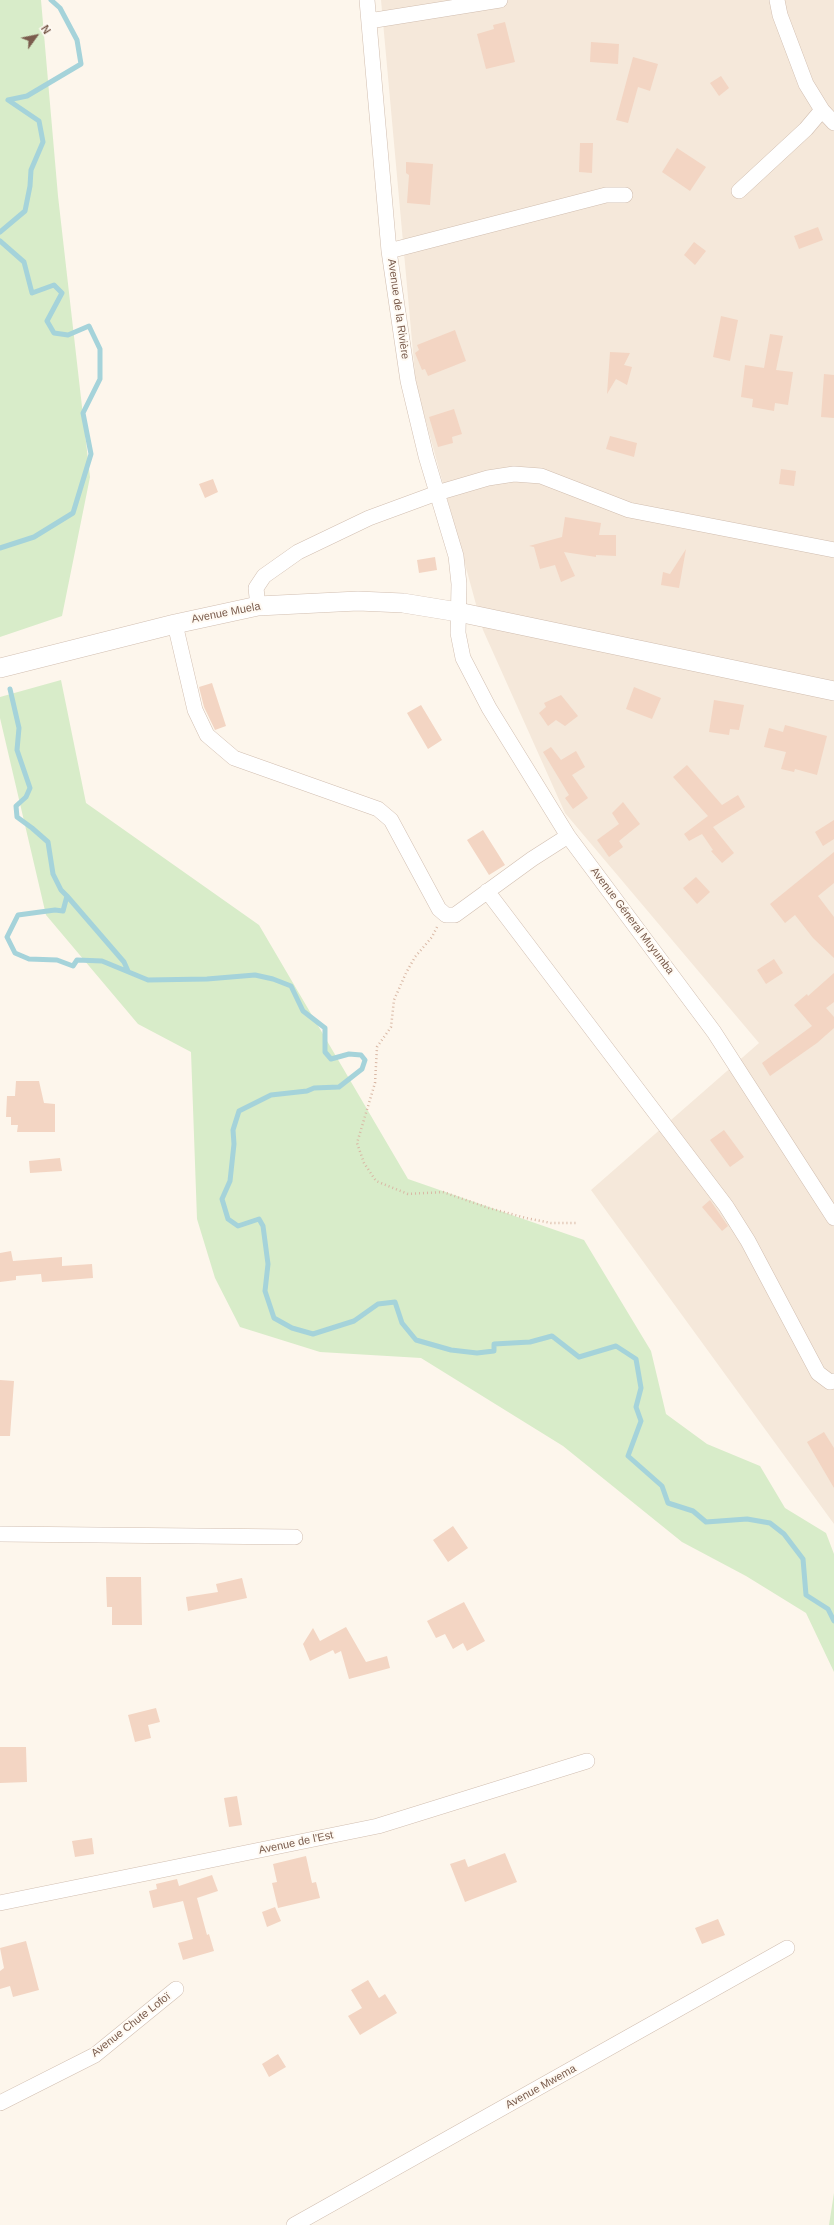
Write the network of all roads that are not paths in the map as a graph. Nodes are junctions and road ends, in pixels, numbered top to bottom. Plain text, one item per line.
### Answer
1 (367, 0) edge
2 (500, 0) edge
3 (777, 0) edge
4 (370, 21) junction
5 (822, 110) junction
6 (834, 123) edge
7 (740, 191) dead end
8 (625, 195) dead end
9 (389, 251) junction
10 (437, 493) junction
11 (834, 550) edge
12 (258, 606) junction
13 (458, 612) junction
14 (175, 624) junction
15 (0, 668) edge
16 (834, 691) edge
17 (568, 836) junction
18 (487, 891) junction
19 (834, 1218) edge
20 (834, 1381) edge
21 (0, 1534) edge
22 (295, 1537) dead end
23 (586, 1761) dead end
24 (0, 1903) edge
25 (787, 1948) dead end
26 (176, 1989) dead end
27 (0, 2104) edge
28 (294, 2225) edge

1 - 4 street, Avenue de la Rivière
2 - 4 street
3 - 5 street
4 - 9 street, Avenue de la Rivière
5 - 6 street
5 - 7 street
8 - 9 street
9 - 10 street, Avenue de la Rivière
10 - 11 street
10 - 12 street
10 - 13 street, Avenue de la Rivière
12 - 13 street, Avenue Muela
12 - 14 street, Avenue Muela
13 - 16 street, Avenue Muela
13 - 17 street, Avenue Géneral Muyumba
14 - 15 street, Avenue Muela
14 - 18 street
17 - 18 street
17 - 19 street, Avenue Géneral Muyumba
18 - 20 street
21 - 22 street
23 - 24 street, Avenue de l'Est
25 - 28 street, Avenue Mwema
26 - 27 street, Avenue Chute Lofoï

